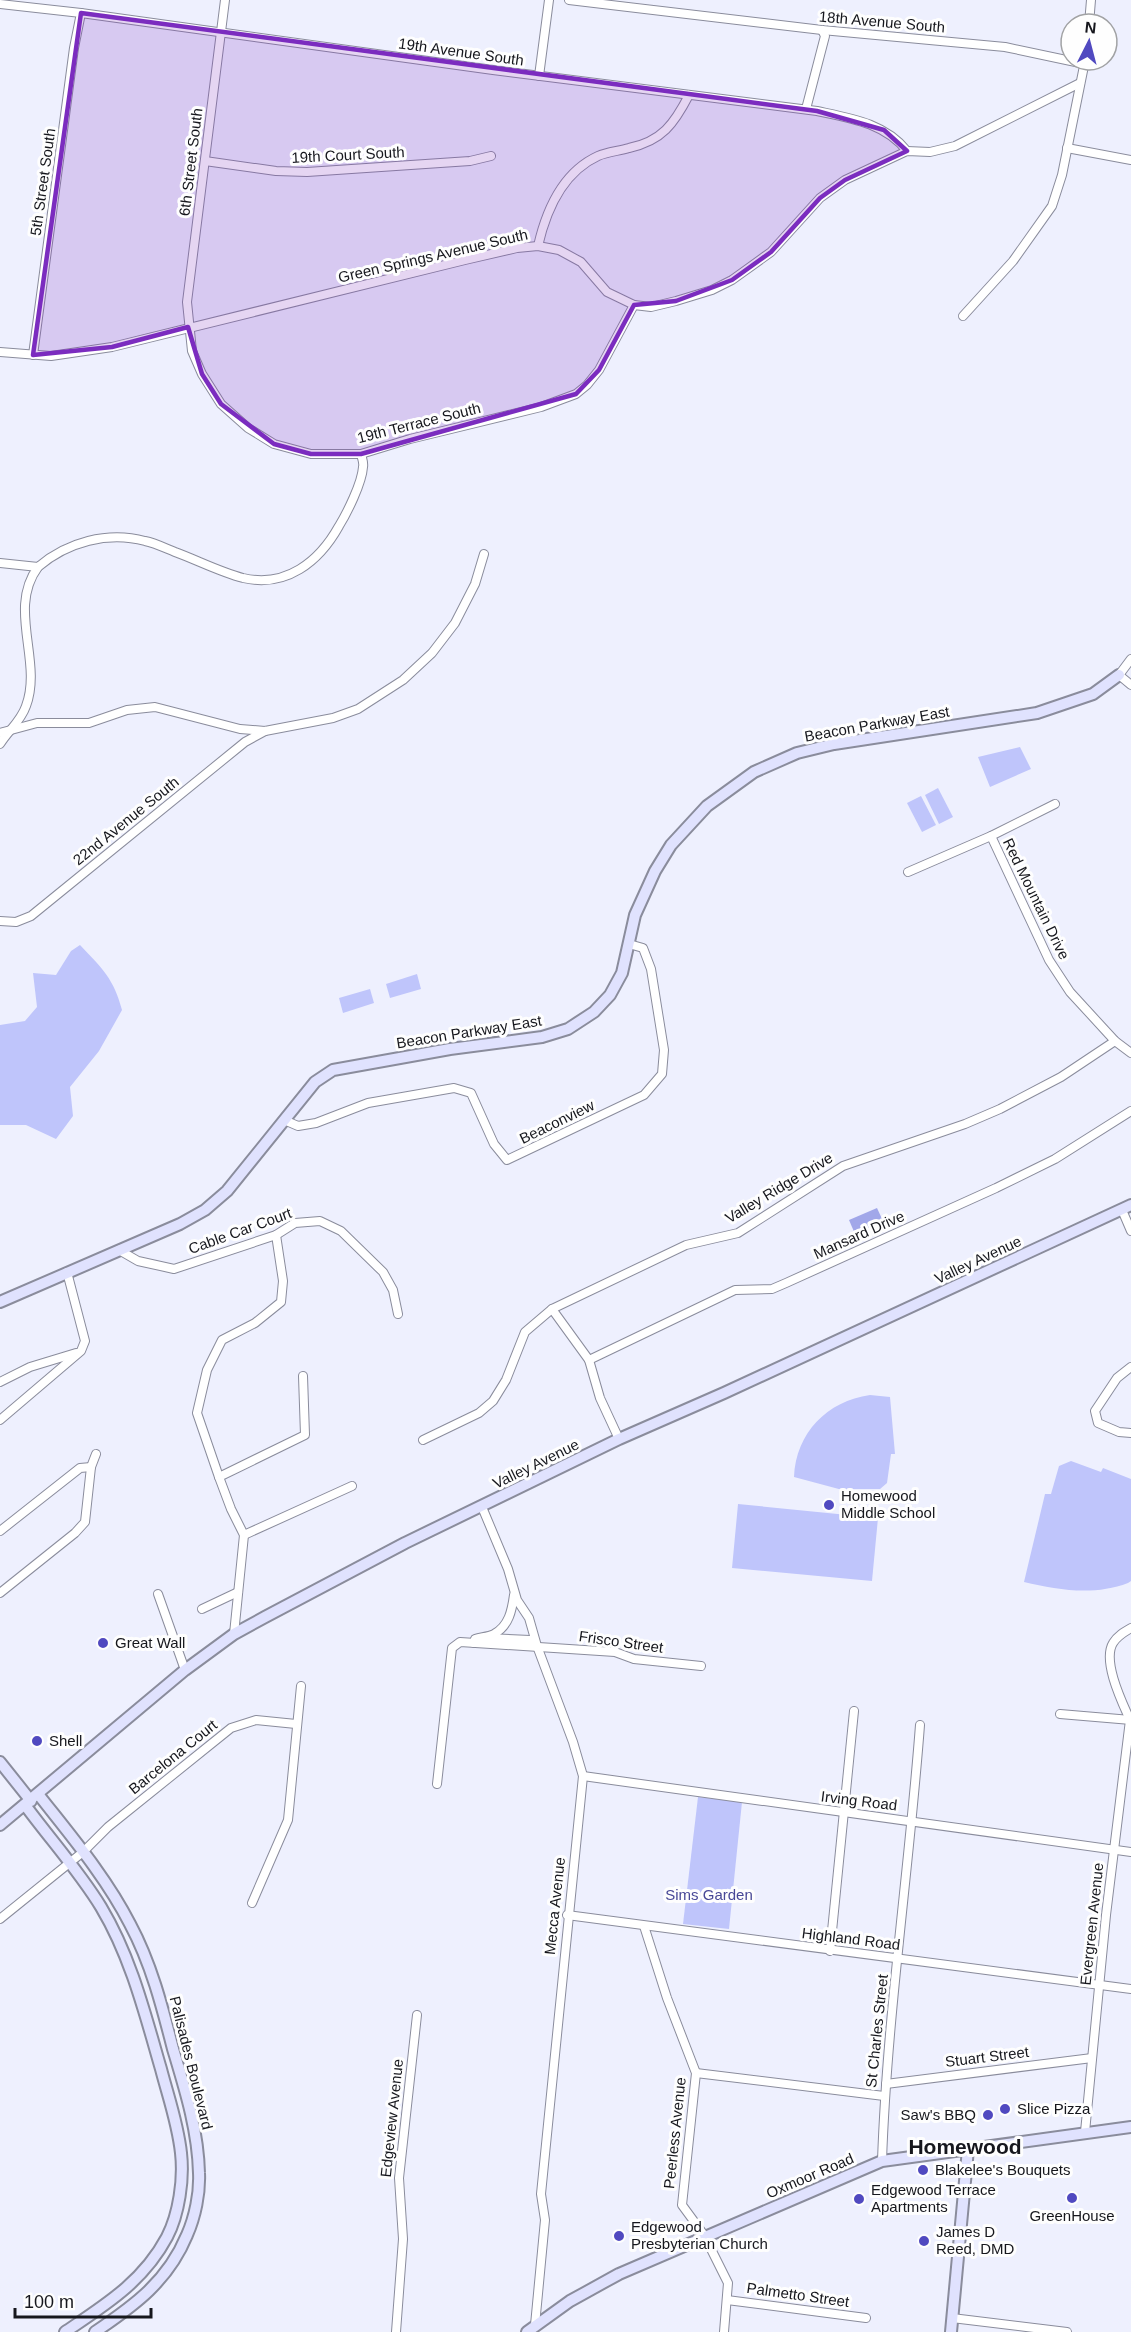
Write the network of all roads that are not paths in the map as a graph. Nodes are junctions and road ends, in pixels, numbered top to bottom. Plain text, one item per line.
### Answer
1 (225, 0) edge
2 (549, 0) edge
3 (569, 0) edge
4 (0, 4) edge
5 (81, 13) junction
6 (822, 30) junction
7 (221, 32) junction
8 (1059, 57) edge
9 (1083, 72) edge
10 (539, 76) junction
11 (1080, 83) junction
12 (688, 95) junction
13 (806, 109) junction
14 (1067, 148) junction
15 (908, 151) junction
16 (491, 156) dead end
17 (1131, 160) edge
18 (205, 161) junction
19 (538, 246) junction
20 (634, 306) junction
21 (963, 316) dead end
22 (188, 327) junction
23 (0, 352) edge
24 (33, 354) junction
25 (361, 454) junction
26 (484, 554) dead end
27 (0, 563) edge
28 (39, 567) junction
29 (1131, 658) edge
30 (1119, 675) junction
31 (1131, 686) edge
32 (10, 730) junction
33 (265, 731) junction
34 (0, 733) edge
35 (0, 744) edge
36 (1055, 804) dead end
37 (991, 836) junction
38 (908, 872) dead end
39 (0, 921) edge
40 (629, 944) junction
41 (1115, 1041) junction
42 (1131, 1053) edge
43 (1131, 1111) edge
44 (284, 1120) junction
45 (1126, 1208) edge
46 (1131, 1230) edge
47 (276, 1235) junction
48 (119, 1250) junction
49 (67, 1272) junction
50 (0, 1302) edge
51 (552, 1309) junction
52 (398, 1314) dead end
53 (81, 1351) junction
54 (590, 1360) junction
55 (1131, 1367) edge
56 (303, 1376) dead end
57 (0, 1382) edge
58 (0, 1420) edge
59 (1131, 1433) edge
60 (619, 1439) junction
61 (423, 1440) dead end
62 (96, 1454) dead end
63 (91, 1467) junction
64 (219, 1477) junction
65 (352, 1486) dead end
66 (482, 1507) junction
67 (0, 1531) edge
68 (244, 1535) junction
69 (514, 1590) junction
70 (238, 1592) junction
71 (0, 1593) edge
72 (158, 1594) dead end
73 (202, 1610) dead end
74 (1131, 1628) edge
75 (234, 1634) junction
76 (476, 1640) junction
77 (537, 1646) junction
78 (701, 1666) dead end
79 (185, 1670) junction
80 (301, 1686) dead end
81 (854, 1711) dead end
82 (1060, 1714) dead end
83 (1130, 1720) edge
84 (296, 1724) junction
85 (920, 1725) dead end
86 (0, 1762) edge
87 (583, 1776) junction
88 (437, 1784) dead end
89 (31, 1800) junction
90 (844, 1814) junction
91 (912, 1821) junction
92 (0, 1825) edge
93 (1114, 1850) junction
94 (83, 1852) junction
95 (1131, 1852) edge
96 (69, 1863) junction
97 (252, 1903) dead end
98 (567, 1915) junction
99 (0, 1919) edge
100 (644, 1926) junction
101 (830, 1951) junction
102 (898, 1959) junction
103 (1099, 1984) junction
104 (1131, 1989) edge
105 (417, 2015) dead end
106 (1092, 2058) junction
107 (696, 2073) junction
108 (886, 2084) junction
109 (884, 2096) junction
110 (1131, 2127) edge
111 (1085, 2132) junction
112 (968, 2149) junction
113 (882, 2161) junction
114 (704, 2235) junction
115 (727, 2300) junction
116 (866, 2318) dead end
117 (952, 2318) junction
118 (531, 2329) edge
119 (65, 2332) edge
120 (95, 2332) edge
121 (396, 2332) edge
122 (724, 2332) edge
123 (951, 2332) edge
124 (1067, 2332) edge

1 - 7 street, 6th Street South
2 - 10 street
3 - 6 street, 18th Avenue South
4 - 5 street, 19th Avenue South
5 - 7 street, 19th Avenue South
5 - 24 street, 5th Street South
6 - 8 street, 18th Avenue South
6 - 13 street
7 - 10 street, 19th Avenue South
7 - 18 street, 6th Street South
9 - 11 street
10 - 12 street, 19th Avenue South
11 - 14 street
11 - 15 street
12 - 13 street, 19th Avenue South
12 - 19 street
13 - 15 street, 19th Avenue South
14 - 17 street
14 - 21 street
15 - 20 street
16 - 18 street, 19th Court South
18 - 22 street, 6th Street South
19 - 20 street, Green Springs Avenue South
19 - 22 street, Green Springs Avenue South
20 - 25 street, 19th Terrace South
22 - 24 street, Green Springs Avenue South
22 - 25 street, 19th Terrace South
23 - 24 street, Green Springs Avenue South
25 - 28 street
26 - 33 street
27 - 28 street
28 - 32 street
29 - 30 street
30 - 31 street
30 - 40 main road, Beacon Parkway East
32 - 33 street
32 - 34 street
32 - 35 street
33 - 39 street, 22nd Avenue South
36 - 37 street
37 - 38 street
37 - 41 street, Red Mountain Drive
40 - 44 main road, Beacon Parkway East
40 - 44 street, Beaconview
41 - 42 street, Red Mountain Drive
41 - 51 street, Valley Ridge Drive
43 - 54 street, Mansard Drive
44 - 48 main road, Beacon Parkway East
45 - 46 street
45 - 60 main road, Valley Avenue
47 - 48 street, Cable Car Court
47 - 52 street, Cable Car Court
47 - 64 street
48 - 49 main road, Beacon Parkway East
49 - 50 main road, Beacon Parkway East
49 - 53 street
51 - 54 street
51 - 61 street, Valley Ridge Drive
53 - 57 street
53 - 58 street
54 - 60 street
55 - 59 street
56 - 64 street
60 - 66 main road, Valley Avenue
62 - 63 street
63 - 67 street
63 - 71 street
64 - 68 street
65 - 68 street
66 - 69 street, Mecca Avenue
66 - 75 main road, Valley Avenue
68 - 70 street
69 - 76 street
69 - 77 street, Mecca Avenue
70 - 73 street
70 - 75 street
72 - 79 street
74 - 83 street
75 - 79 main road, Valley Avenue
76 - 77 street
76 - 88 street
77 - 78 street, Frisco Street
77 - 87 street, Mecca Avenue
79 - 89 main road, Valley Avenue
80 - 84 street
81 - 90 street
82 - 83 street
83 - 93 street, Evergreen Avenue
84 - 94 street, Barcelona Court
84 - 97 street
85 - 91 street, St Charles Street
86 - 89 main road
87 - 90 street, Irving Road
87 - 98 street, Mecca Avenue
89 - 92 main road, Valley Avenue
89 - 94 main road, Palisades Boulevard
89 - 96 main road, Palisades Boulevard
90 - 91 street, Irving Road
90 - 101 street
91 - 93 street, Irving Road
91 - 102 street, St Charles Street
93 - 95 street, Irving Road
93 - 103 street, Evergreen Avenue
94 - 96 street, Barcelona Court
94 - 120 main road, Palisades Boulevard
96 - 99 street, Barcelona Court
96 - 119 main road, Palisades Boulevard
98 - 100 street, Highland Road
98 - 118 street, Mecca Avenue
100 - 101 street, Highland Road
100 - 107 street, Peerless Avenue
101 - 102 street, Highland Road
102 - 103 street, Highland Road
102 - 108 street, St Charles Street
103 - 104 street, Highland Road
103 - 106 street, Evergreen Avenue
105 - 121 street, Edgeview Avenue
106 - 108 street, Stuart Street
106 - 111 street, Evergreen Avenue
107 - 109 street
107 - 114 street, Peerless Avenue
108 - 109 street, St Charles Street
109 - 113 street, St Charles Street
110 - 111 main road, Oxmoor Road
111 - 112 main road, Oxmoor Road
112 - 113 main road, Oxmoor Road
112 - 117 main road
113 - 114 main road, Oxmoor Road
114 - 115 street, Peerless Avenue
114 - 118 main road, Oxmoor Road
115 - 116 street, Palmetto Street
115 - 122 street, Peerless Avenue
117 - 123 main road
117 - 124 street

